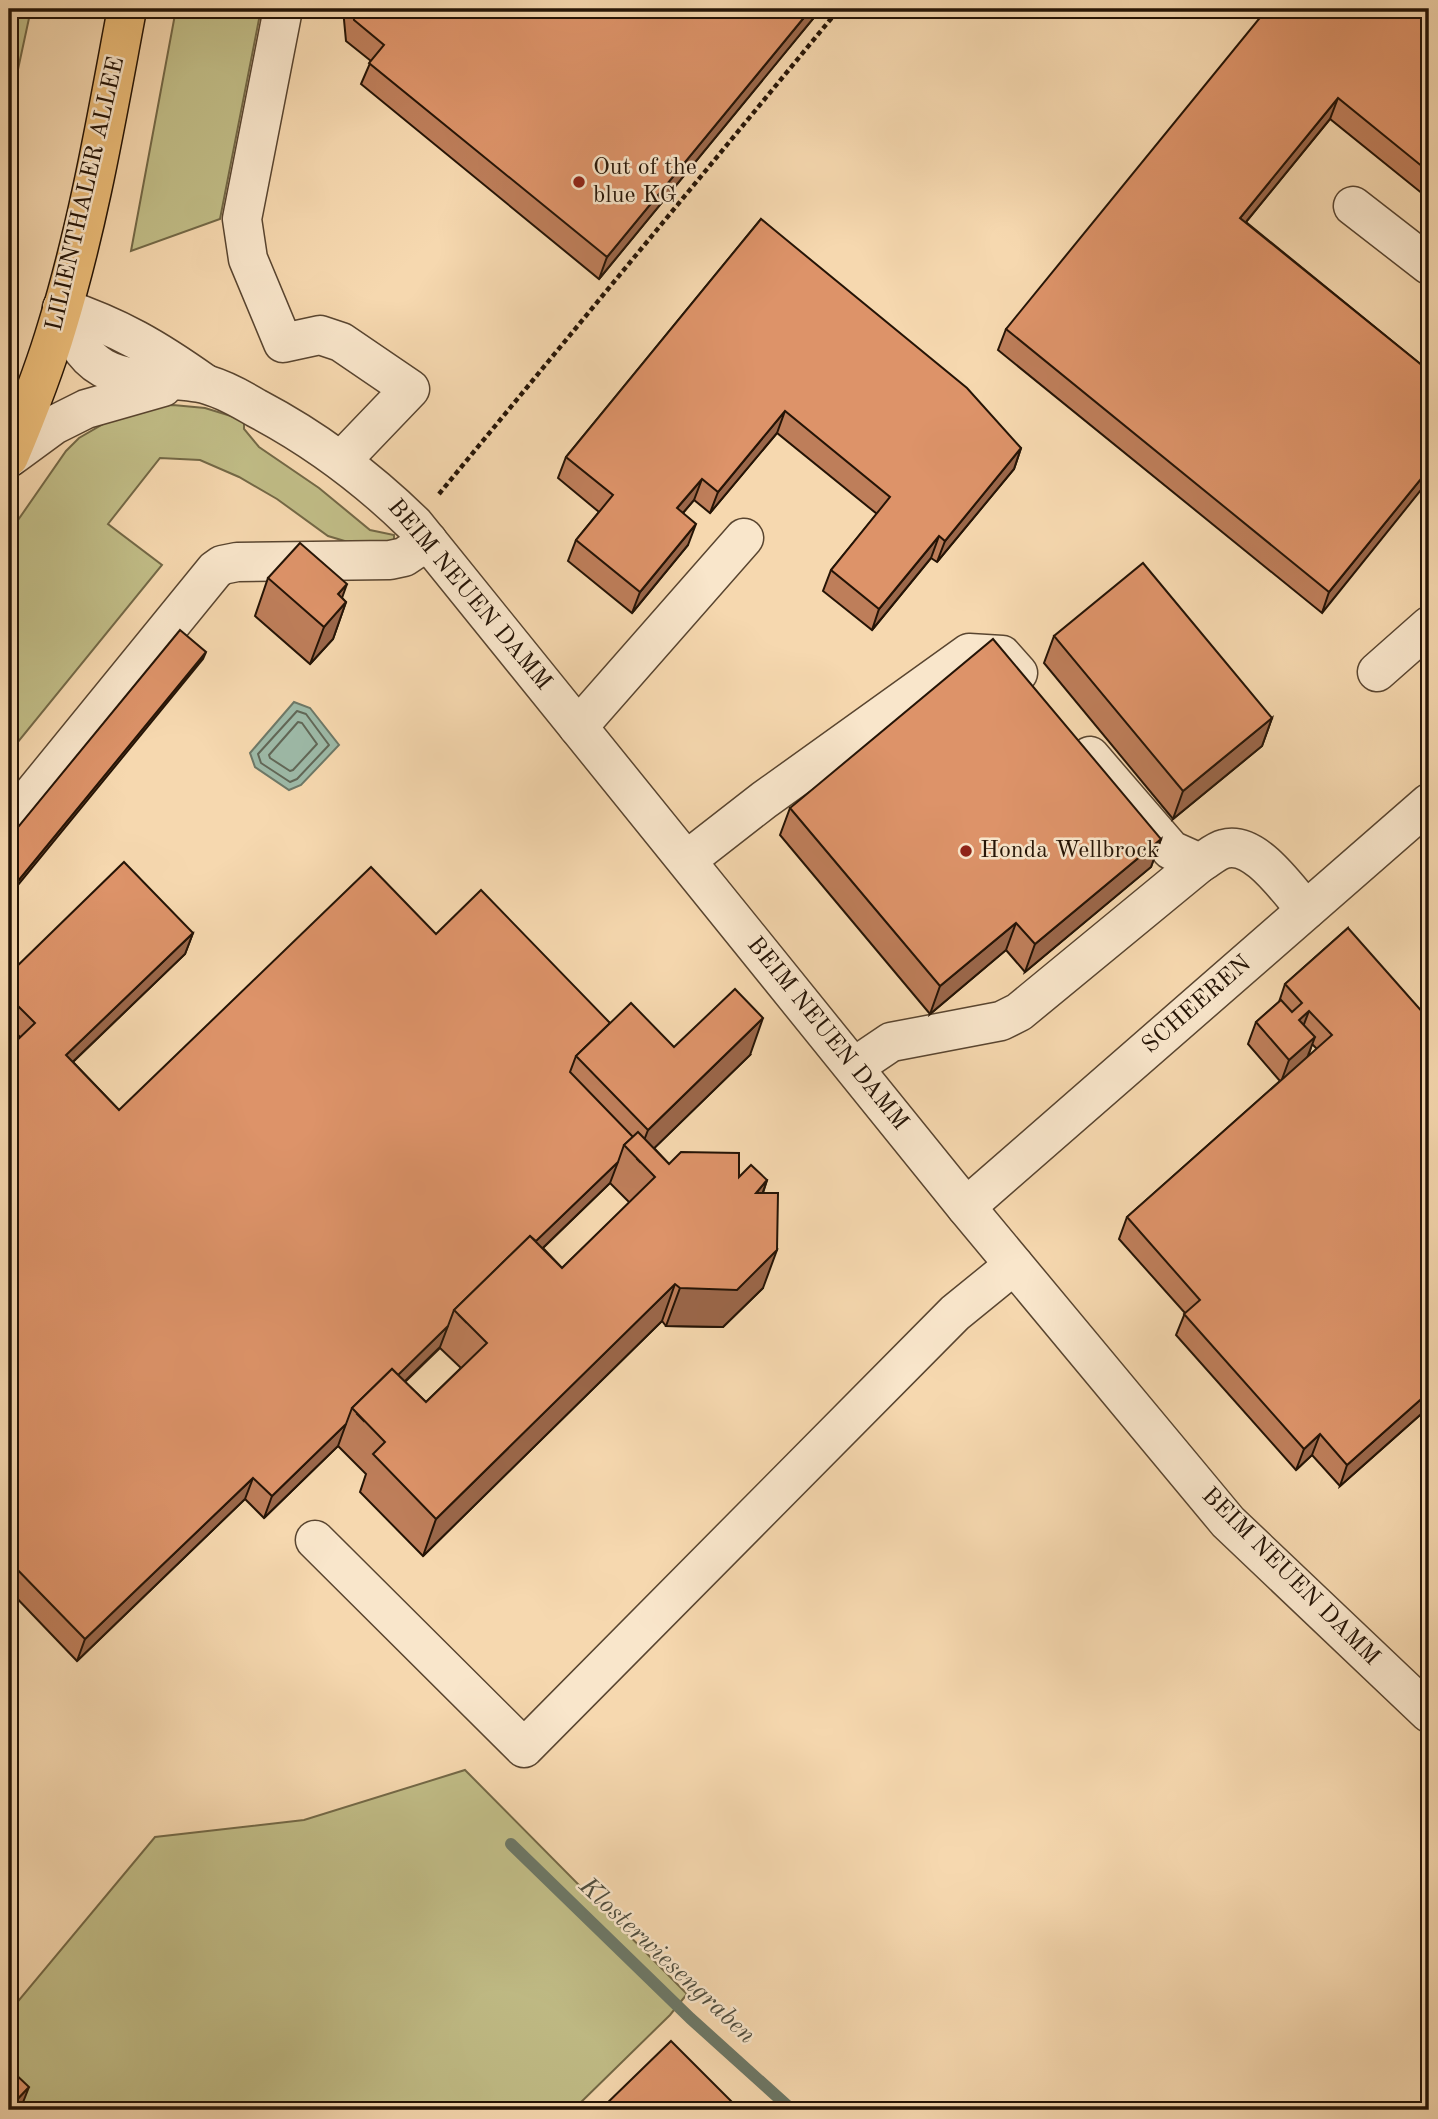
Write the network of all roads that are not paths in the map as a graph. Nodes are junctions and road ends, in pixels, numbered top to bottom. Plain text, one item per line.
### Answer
1 (127, 9) edge
2 (283, 9) edge
3 (1353, 206) dead end
4 (1429, 265) edge
5 (62, 308) junction
6 (194, 383) junction
7 (9, 457) edge
8 (341, 461) junction
9 (421, 533) junction
10 (744, 538) dead end
11 (1429, 626) edge
12 (1377, 673) dead end
13 (1038, 696) edge
14 (578, 727) junction
15 (1065, 727) edge
16 (1429, 803) edge
17 (9, 823) edge
18 (687, 860) junction
19 (1200, 863) junction
20 (1306, 910) junction
21 (854, 1068) junction
22 (966, 1207) junction
23 (1014, 1265) junction
24 (315, 1540) dead end
25 (1429, 1713) edge

1 - 5 main road, LILIENTHALER ALLEE
2 - 8 street
3 - 4 street
5 - 6 street, BEIM NEUEN DAMM
5 - 7 main road, LILIENTHALER ALLEE
6 - 7 street
6 - 8 street, BEIM NEUEN DAMM
8 - 9 street, BEIM NEUEN DAMM
9 - 14 street, BEIM NEUEN DAMM
9 - 17 street
10 - 14 street
11 - 12 street
13 - 18 street
14 - 18 street, BEIM NEUEN DAMM
15 - 19 street
16 - 20 street, SCHEEREN
18 - 21 street, BEIM NEUEN DAMM
19 - 20 street
19 - 21 street
20 - 22 street, SCHEEREN
21 - 22 street, BEIM NEUEN DAMM
22 - 23 street, BEIM NEUEN DAMM
23 - 24 street
23 - 25 street, BEIM NEUEN DAMM

